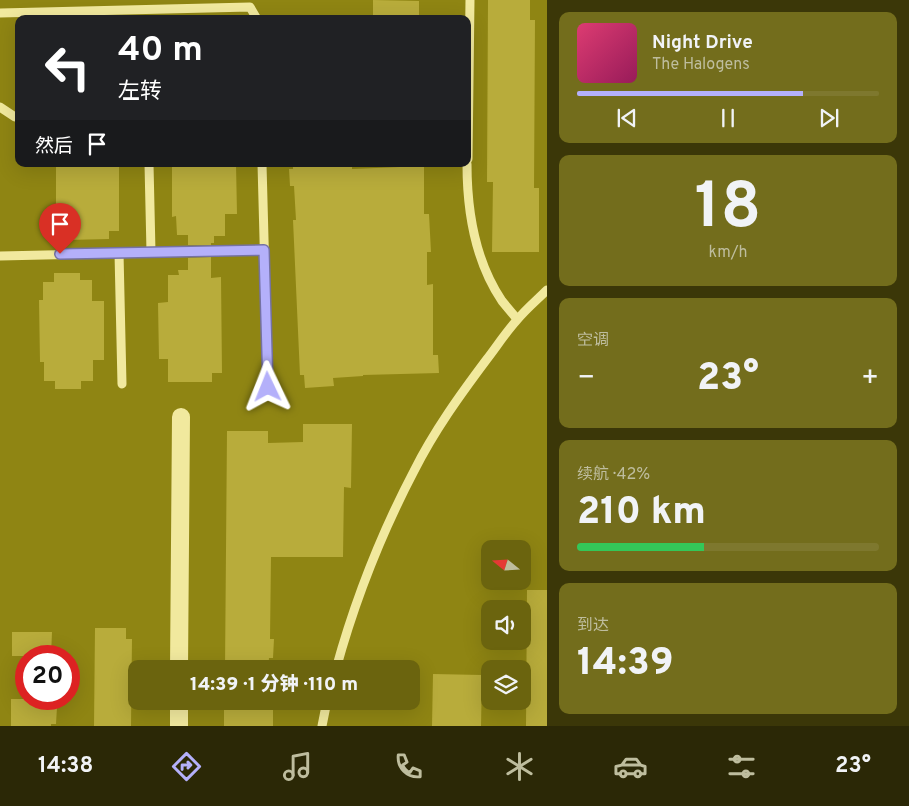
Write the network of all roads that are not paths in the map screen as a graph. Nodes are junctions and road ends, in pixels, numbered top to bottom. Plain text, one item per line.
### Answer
1 (470, 0) edge
2 (0, 14) edge
3 (255, 15) edge
4 (470, 15) edge
5 (0, 107) edge
6 (15, 117) edge
7 (149, 167) edge
8 (262, 167) edge
9 (467, 167) edge
10 (264, 250) junction
11 (151, 252) junction
12 (119, 253) junction
13 (0, 256) edge
14 (546, 290) edge
15 (517, 319) junction
16 (122, 384) dead end
17 (268, 387) dead end
18 (181, 416) dead end
19 (179, 660) edge
20 (338, 660) edge
21 (179, 710) edge
22 (325, 710) edge
23 (179, 726) edge
24 (322, 726) edge

1 - 4 lane
2 - 3 lane
5 - 6 lane
7 - 11 lane
8 - 10 lane
9 - 15 lane
10 - 11 lane
10 - 17 lane
11 - 12 lane
12 - 13 lane
12 - 16 lane
14 - 15 lane
15 - 20 lane
18 - 19 street
21 - 23 street
22 - 24 lane

